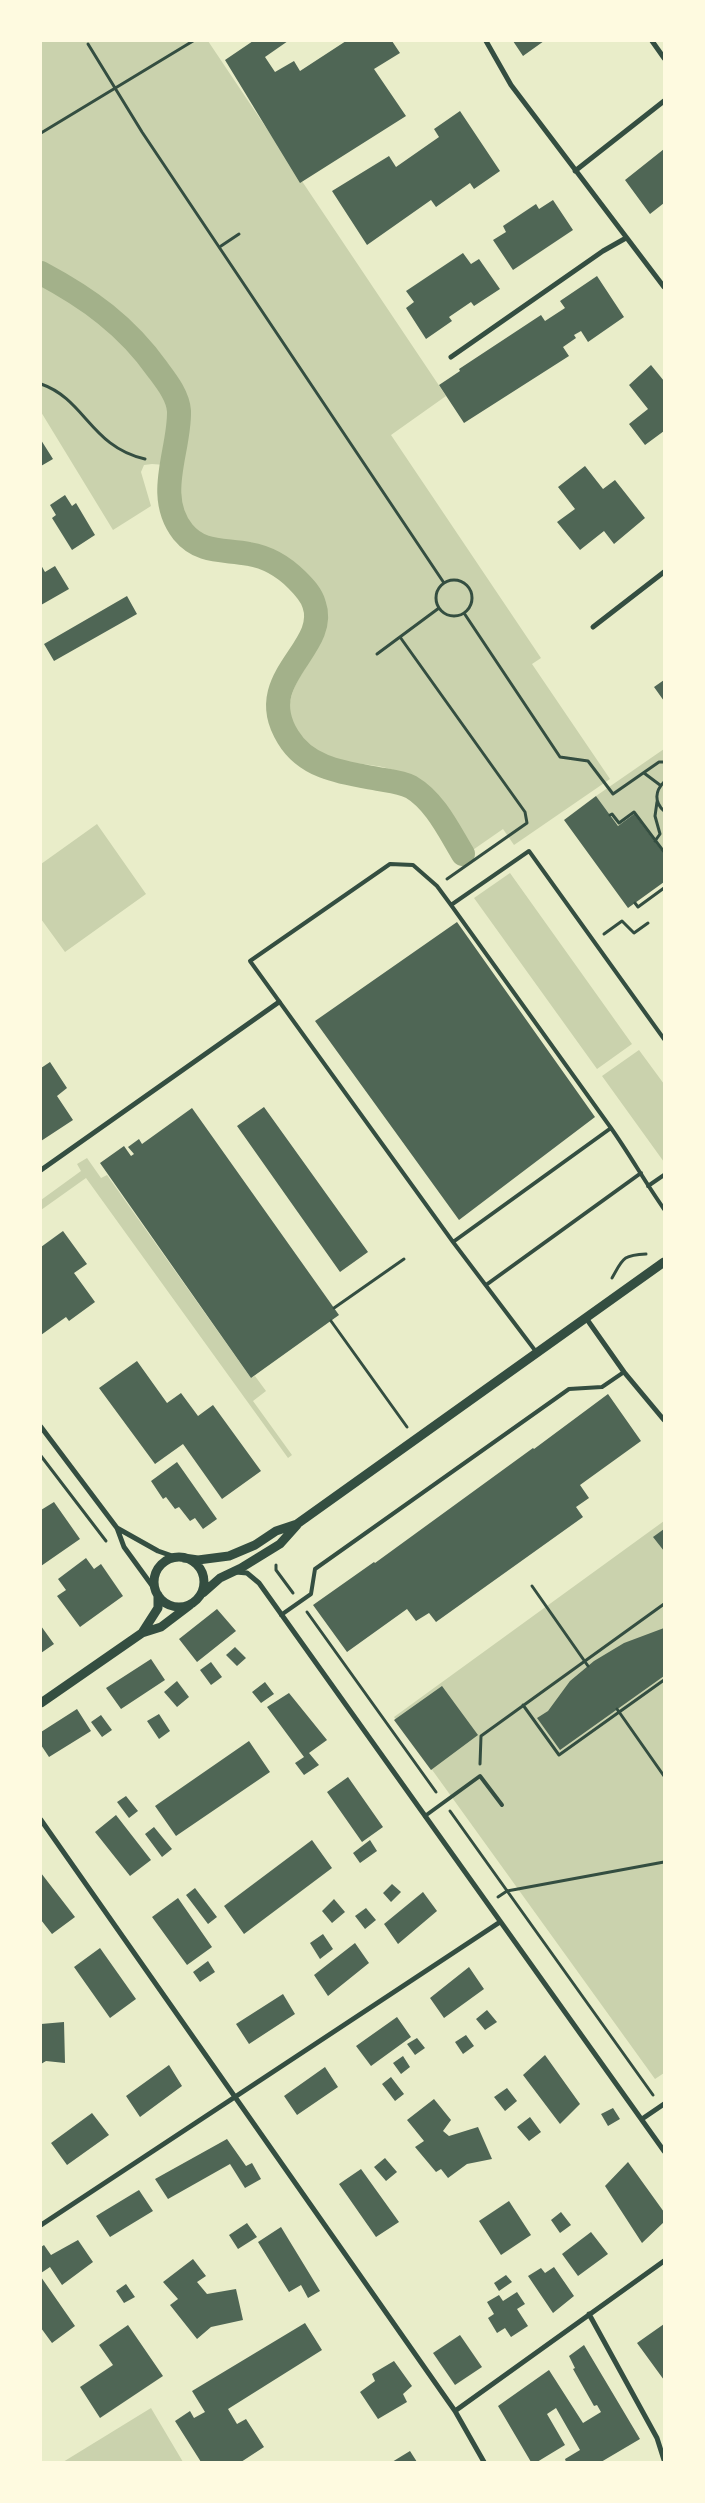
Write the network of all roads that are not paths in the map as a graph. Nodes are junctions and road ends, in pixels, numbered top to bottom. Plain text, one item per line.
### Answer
1 (486, 41) edge
2 (652, 41) edge
3 (664, 58) edge
4 (664, 101) edge
5 (575, 172) junction
6 (626, 238) junction
7 (664, 287) edge
8 (451, 357) dead end
9 (664, 572) edge
10 (593, 627) dead end
11 (451, 905) junction
12 (279, 1002) junction
13 (664, 1039) edge
14 (611, 1128) junction
15 (41, 1170) edge
16 (641, 1173) junction
17 (664, 1175) edge
18 (648, 1186) junction
19 (664, 1209) edge
20 (453, 1242) junction
21 (664, 1262) edge
22 (486, 1285) junction
23 (586, 1318) junction
24 (537, 1353) junction
25 (624, 1372) junction
26 (664, 1420) edge
27 (41, 1426) edge
28 (300, 1522) junction
29 (115, 1526) junction
30 (181, 1558) junction
31 (231, 1573) junction
32 (156, 1592) junction
33 (198, 1598) junction
34 (190, 1605) junction
35 (281, 1615) junction
36 (142, 1633) junction
37 (41, 1703) edge
38 (502, 1805) dead end
39 (424, 1816) junction
40 (41, 1820) edge
41 (500, 1922) junction
42 (235, 2096) junction
43 (663, 2105) edge
44 (642, 2119) junction
45 (664, 2151) edge
46 (41, 2225) edge
47 (664, 2261) edge
48 (589, 2314) junction
49 (455, 2412) junction
50 (664, 2460) edge
51 (484, 2462) edge

1 - 5 street
2 - 3 street
4 - 5 street
5 - 6 street
6 - 7 street
6 - 8 street
9 - 10 street
11 - 12 lane
11 - 13 lane
11 - 14 lane
12 - 15 street
12 - 20 lane
14 - 16 lane
14 - 20 lane
16 - 18 lane
16 - 22 lane
17 - 18 lane
18 - 19 lane
20 - 22 lane
21 - 23 street
22 - 24 lane
23 - 24 street
23 - 25 street
24 - 28 street
25 - 26 street
25 - 35 lane
27 - 29 street
28 - 30 street
28 - 31 street
29 - 30 street
29 - 32 street
30 - 32 street
30 - 33 street
31 - 33 street
31 - 35 street
32 - 34 street
32 - 36 street
33 - 34 street
34 - 36 street
35 - 39 street
36 - 37 street
38 - 39 lane
39 - 41 street
40 - 42 street
41 - 42 street
41 - 44 street
42 - 46 street
42 - 49 street
43 - 44 street
44 - 45 street
47 - 48 street
48 - 49 street
48 - 50 street
49 - 51 street

